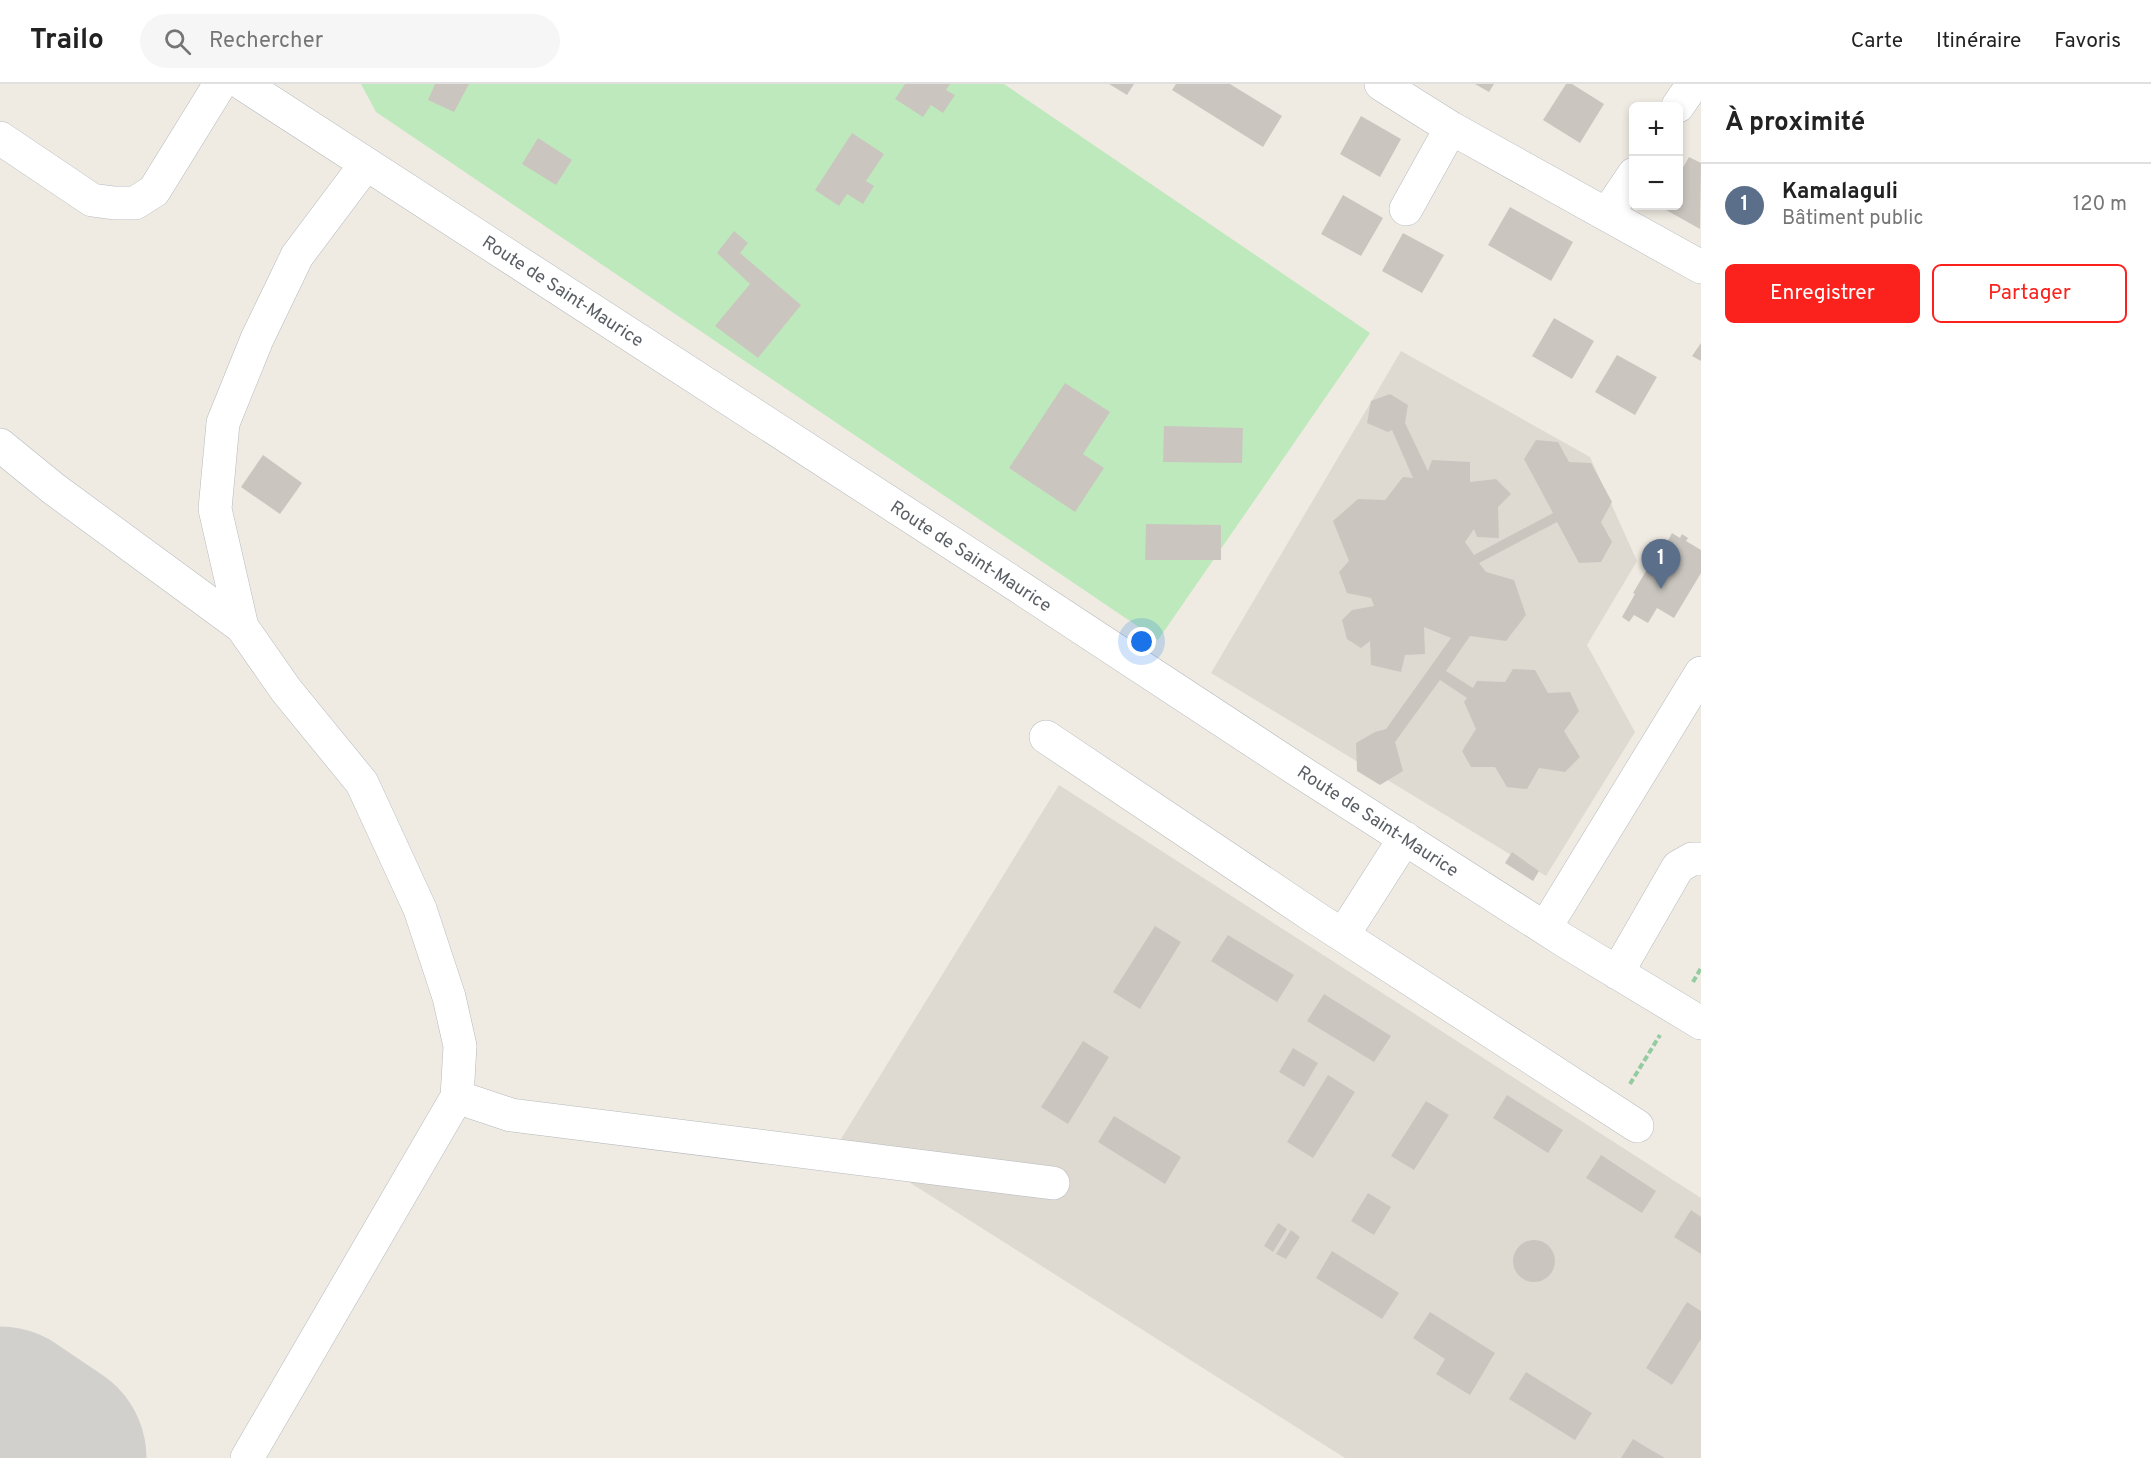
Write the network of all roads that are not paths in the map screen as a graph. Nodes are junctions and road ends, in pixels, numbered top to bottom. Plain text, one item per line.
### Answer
1 (220, 84) edge
2 (243, 84) edge
3 (1381, 84) edge
4 (1693, 84) edge
5 (1681, 102) edge
6 (1452, 128) junction
7 (0, 138) edge
8 (366, 164) junction
9 (1629, 181) edge
10 (1407, 210) dead end
11 (1607, 214) junction
12 (1701, 267) edge
13 (0, 445) edge
14 (242, 627) junction
15 (1701, 673) edge
16 (1046, 736) dead end
17 (1405, 838) junction
18 (1701, 859) edge
19 (1545, 928) junction
20 (1343, 935) junction
21 (1617, 973) junction
22 (1689, 1016) edge
23 (457, 1097) junction
24 (1625, 1118) road end
25 (1053, 1183) dead end
26 (246, 1458) edge

1 - 7 street
2 - 8 street, Route de Saint-Maurice
3 - 6 street
4 - 5 street
6 - 10 street
6 - 11 street
8 - 14 street
8 - 17 street, Route de Saint-Maurice
9 - 11 street
11 - 12 street
13 - 14 street
14 - 23 street
15 - 19 street
16 - 20 street
17 - 19 street, Route de Saint-Maurice
17 - 20 street
18 - 21 street
19 - 21 street, Route de Saint-Maurice
20 - 24 street
21 - 22 street, Route de Saint-Maurice
23 - 25 street
23 - 26 street

